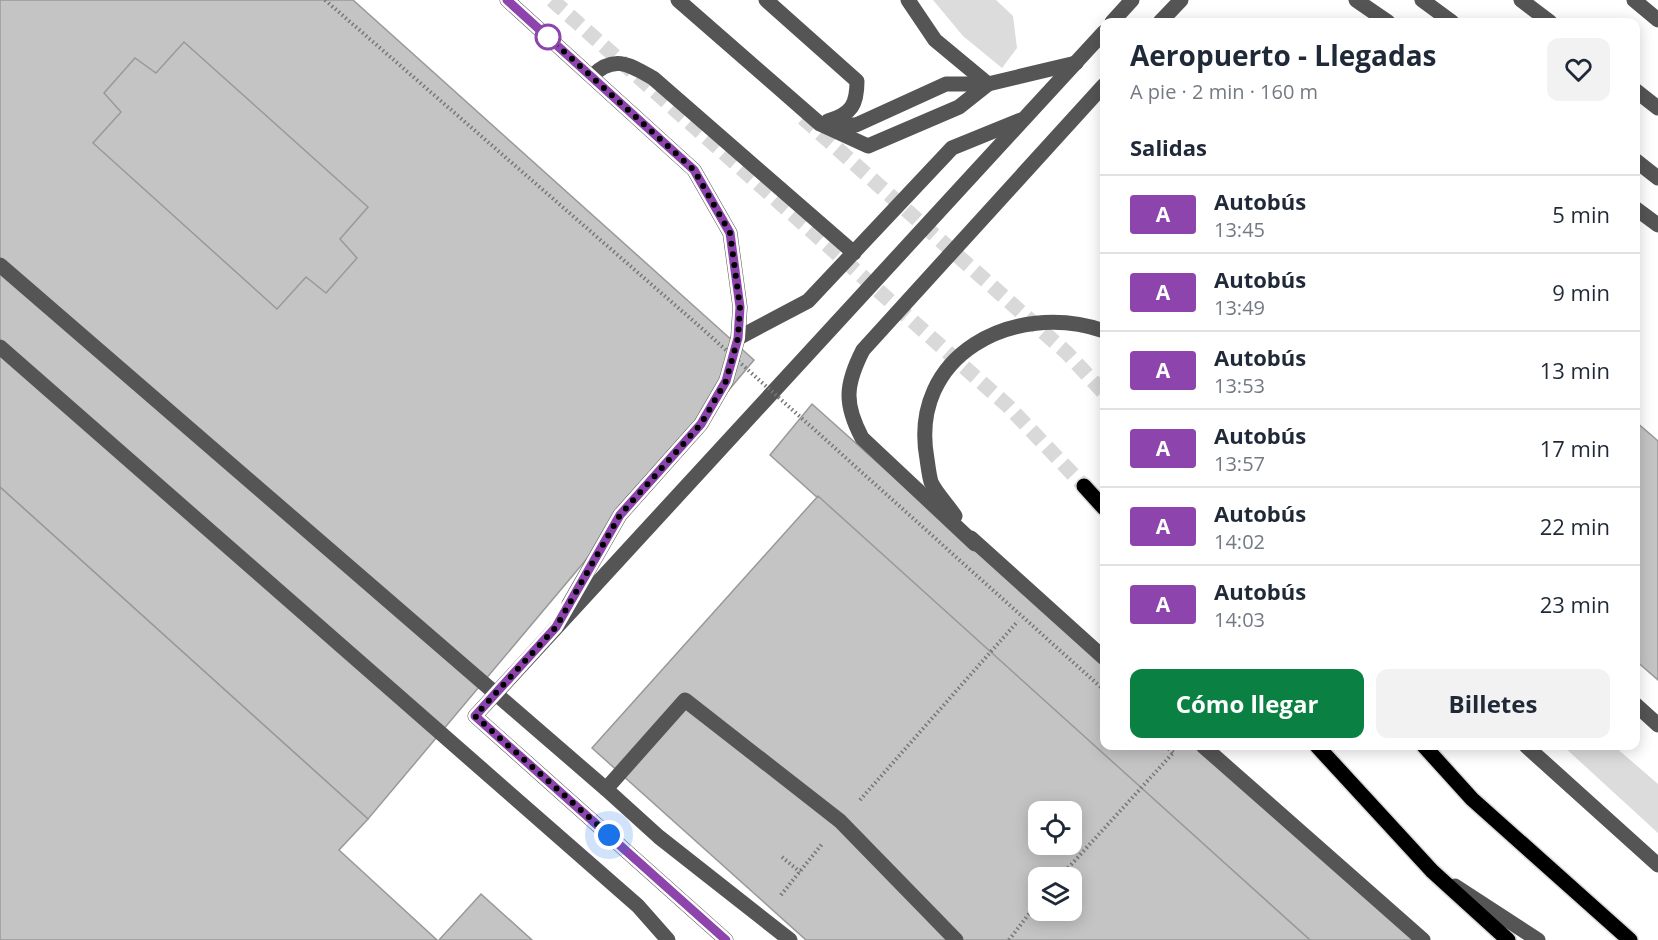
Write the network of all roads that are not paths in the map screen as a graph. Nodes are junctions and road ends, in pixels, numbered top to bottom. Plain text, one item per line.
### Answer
1 (507, 0) edge
2 (678, 0) edge
3 (766, 0) edge
4 (908, 0) edge
5 (1117, 0) edge
6 (1132, 0) edge
7 (1181, 0) edge
8 (1356, 0) edge
9 (1422, 0) edge
10 (1521, 0) edge
11 (1634, 0) edge
12 (1113, 18) edge
13 (1116, 18) edge
14 (1164, 18) edge
15 (1382, 18) edge
16 (1447, 18) edge
17 (1545, 18) edge
18 (1658, 20) edge
19 (1100, 36) edge
20 (1076, 63) junction
21 (592, 76) junction
22 (988, 84) junction
23 (1100, 89) edge
24 (1640, 94) edge
25 (1658, 108) edge
26 (1024, 119) junction
27 (820, 124) junction
28 (1640, 164) edge
29 (1658, 178) edge
30 (1640, 212) edge
31 (1658, 225) edge
32 (854, 253) junction
33 (0, 266) edge
34 (1100, 330) edge
35 (738, 338) junction
36 (0, 347) edge
37 (1084, 486) tunnel mouth
38 (1100, 504) edge
39 (975, 544) junction
40 (556, 627) junction
41 (1100, 654) edge
42 (1640, 709) edge
43 (1658, 725) edge
44 (1208, 750) edge
45 (1321, 750) edge
46 (1428, 750) edge
47 (1530, 750) edge
48 (606, 789) junction
49 (1658, 865) edge
50 (1432, 871) junction
51 (668, 940) edge
52 (726, 940) edge
53 (790, 940) edge
54 (956, 940) edge
55 (1423, 940) edge
56 (1508, 940) edge
57 (1538, 940) edge
58 (1630, 940) edge

1 - 21 street
2 - 27 street
3 - 27 street
4 - 22 street
5 - 12 street
6 - 13 street
7 - 14 street
8 - 15 street
9 - 16 street
10 - 17 street
11 - 18 street
19 - 20 street
20 - 22 street
20 - 26 street
21 - 32 street
21 - 35 street
22 - 27 street
22 - 27 street
23 - 39 street
24 - 25 street
26 - 32 street
26 - 40 street
28 - 29 street
30 - 31 street
32 - 35 street
33 - 48 street, bridge
34 - 39 street
35 - 40 street
36 - 51 street
37 - 38 main road
39 - 41 street
40 - 52 street
42 - 43 street
44 - 55 street
45 - 50 main road
46 - 58 main road
47 - 49 street
48 - 53 street
48 - 54 street, bridge
50 - 56 main road
50 - 57 street

